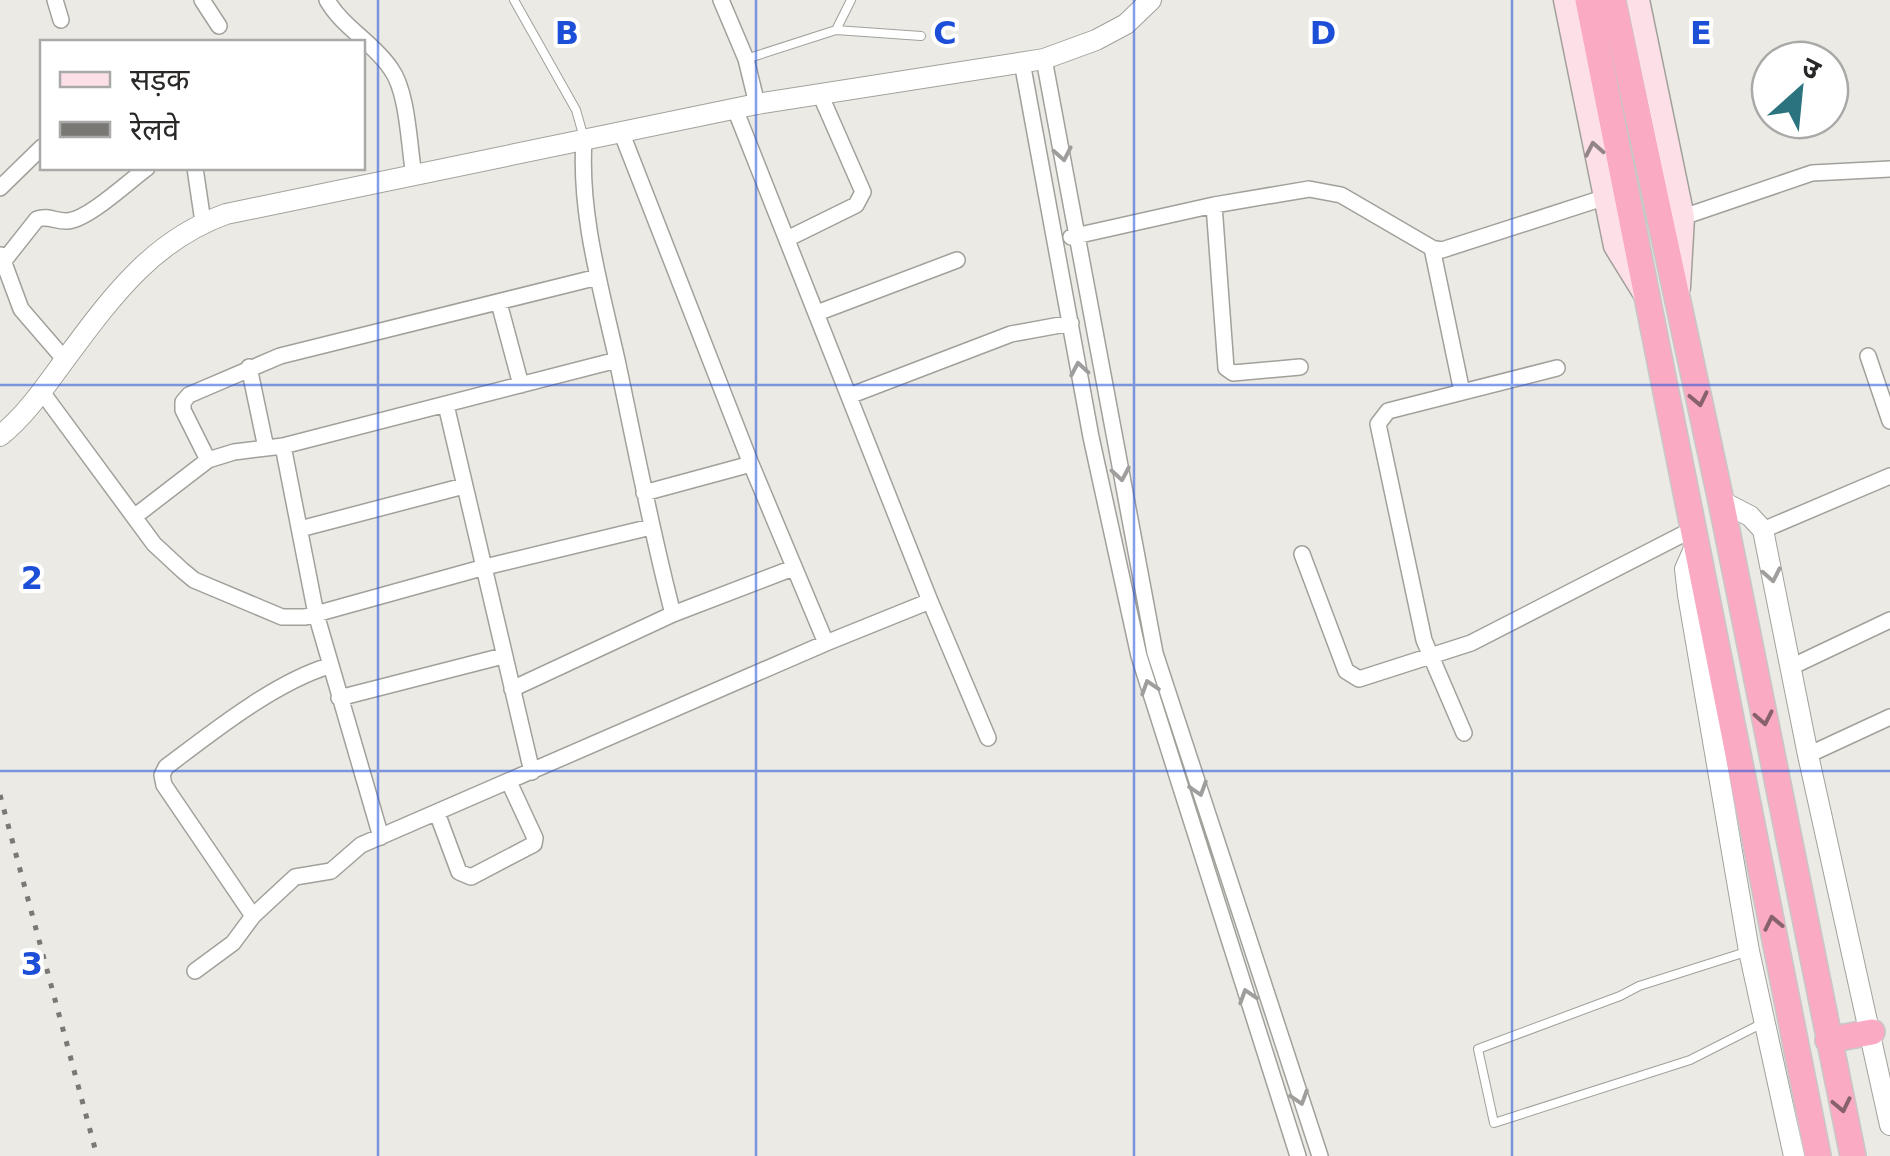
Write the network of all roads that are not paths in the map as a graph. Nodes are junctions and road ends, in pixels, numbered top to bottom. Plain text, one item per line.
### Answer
1 (56, 0) edge
2 (202, 0) edge
3 (326, 0) edge
4 (514, 0) edge
5 (721, 0) edge
6 (851, 0) edge
7 (1151, 0) edge
8 (1566, 0) edge
9 (1588, 0) edge
10 (1613, 0) edge
11 (1638, 0) edge
12 (61, 20) dead end
13 (219, 26) dead end
14 (836, 30) junction
15 (1606, 32) junction
16 (922, 36) dead end
17 (363, 40) edge
18 (365, 42) edge
19 (746, 59) junction
20 (1044, 59) junction
21 (1022, 62) junction
22 (820, 94) junction
23 (757, 104) junction
24 (735, 108) junction
25 (622, 134) junction
26 (584, 140) junction
27 (40, 149) edge
28 (1890, 169) edge
29 (144, 170) edge
30 (196, 170) edge
31 (414, 176) junction
32 (0, 188) edge
33 (1603, 198) junction
34 (1214, 205) junction
35 (1683, 218) junction
36 (204, 222) junction
37 (1079, 235) junction
38 (787, 238) junction
39 (1057, 240) junction
40 (1432, 248) junction
41 (2, 257) edge
42 (957, 260) dead end
43 (598, 277) junction
44 (498, 303) junction
45 (1650, 304) junction
46 (1678, 304) junction
47 (817, 313) junction
48 (1071, 323) junction
49 (1868, 356) dead end
50 (65, 360) junction
51 (617, 360) junction
52 (250, 367) junction
53 (1300, 367) dead end
54 (1556, 368) dead end
55 (521, 385) junction
56 (42, 392) junction
57 (1462, 392) junction
58 (849, 396) junction
59 (446, 405) junction
60 (1890, 421) edge
61 (0, 436) edge
62 (274, 447) junction
63 (208, 460) junction
64 (751, 464) junction
65 (1890, 476) edge
66 (464, 486) junction
67 (644, 493) junction
68 (1721, 501) junction
69 (134, 517) junction
70 (650, 527) junction
71 (300, 528) junction
72 (1763, 530) junction
73 (1696, 535) junction
74 (1302, 554) dead end
75 (485, 567) junction
76 (793, 568) junction
77 (930, 601) junction
78 (316, 614) junction
79 (674, 614) junction
80 (1890, 620) edge
81 (826, 643) junction
82 (503, 656) junction
83 (1430, 658) junction
84 (329, 666) junction
85 (1791, 667) junction
86 (512, 689) junction
87 (339, 698) junction
88 (1890, 717) edge
89 (1464, 732) dead end
90 (988, 738) dead end
91 (1808, 755) junction
92 (532, 772) junction
93 (509, 782) junction
94 (436, 813) junction
95 (381, 837) junction
96 (253, 916) junction
97 (1749, 951) junction
98 (195, 971) dead end
99 (1814, 971) junction
100 (1784, 975) junction
101 (1767, 1021) junction
102 (1872, 1032) junction
103 (1828, 1040) junction
104 (1884, 1061) edge
105 (1890, 1125) edge
106 (1298, 1156) edge
107 (1320, 1156) edge
108 (1794, 1156) edge
109 (1818, 1156) edge
110 (1853, 1156) edge

1 - 12 street
2 - 13 street
3 - 17 street
4 - 26 lane
5 - 19 street
6 - 14 lane
7 - 20 street
33 -> 8 main road
9 - 15 highway
10 - 15 highway
11 - 35 main road
14 - 16 lane
14 - 19 lane
15 - 45 highway
15 - 46 highway
18 - 31 street
19 - 23 street
20 - 21 street
20 -> 37 street
21 - 22 street
21 - 39 street
22 - 23 street
22 - 38 street
23 - 24 street
24 - 25 street
24 - 38 street
25 - 26 street
25 - 64 street
26 - 31 street
26 - 43 street
27 - 32 street
28 - 35 street
29 - 41 street
30 - 36 street
31 - 36 street
33 - 40 street
33 - 45 main road
34 - 37 street
34 - 40 street
34 - 53 street
35 - 46 main road
36 - 50 street
37 - 39 street
37 -> 107 street
38 - 47 street
39 - 48 street
40 - 57 street
41 - 50 street
42 - 47 street
43 - 44 street
43 - 51 street
44 - 52 street
44 - 55 street
45 - 73 highway
46 -> 68 highway
47 - 58 street
48 - 58 street
106 -> 48 street
49 - 60 street
50 - 56 street
51 - 55 street
51 - 67 street
52 - 62 street
52 - 63 street
54 - 57 street
55 - 59 street
56 - 61 street
56 - 69 street
57 - 83 street
58 - 77 street
59 - 62 street
59 - 66 street
62 - 63 street
62 - 71 street
63 - 69 street
64 - 67 street
64 - 76 street
65 - 72 street
66 - 71 street
66 - 75 street
67 - 70 street
68 - 72 street
68 -> 99 highway
69 - 78 street
70 - 75 street
70 - 79 street
71 - 78 street
72 -> 85 street
73 - 83 street
73 - 97 street
100 -> 73 highway
74 - 83 street
75 - 78 street
75 - 82 street
76 - 79 street
76 - 81 street
77 - 81 street
77 - 90 street
78 - 84 street
79 - 86 street
80 - 85 street
81 - 92 street
82 - 86 street
82 - 87 street
83 - 89 street
84 - 87 street
84 - 96 street
85 - 91 street
86 - 92 street
87 - 95 street
88 - 91 street
91 - 102 street
92 - 93 street
93 - 94 street
93 - 94 street
94 - 95 street
95 - 96 street
96 - 98 street
97 - 101 street
97 - 101 lane
99 - 100 highway
99 - 103 highway
100 - 109 highway
101 - 108 street
102 - 103 highway
102 - 104 street
103 -> 110 highway
104 - 105 street

